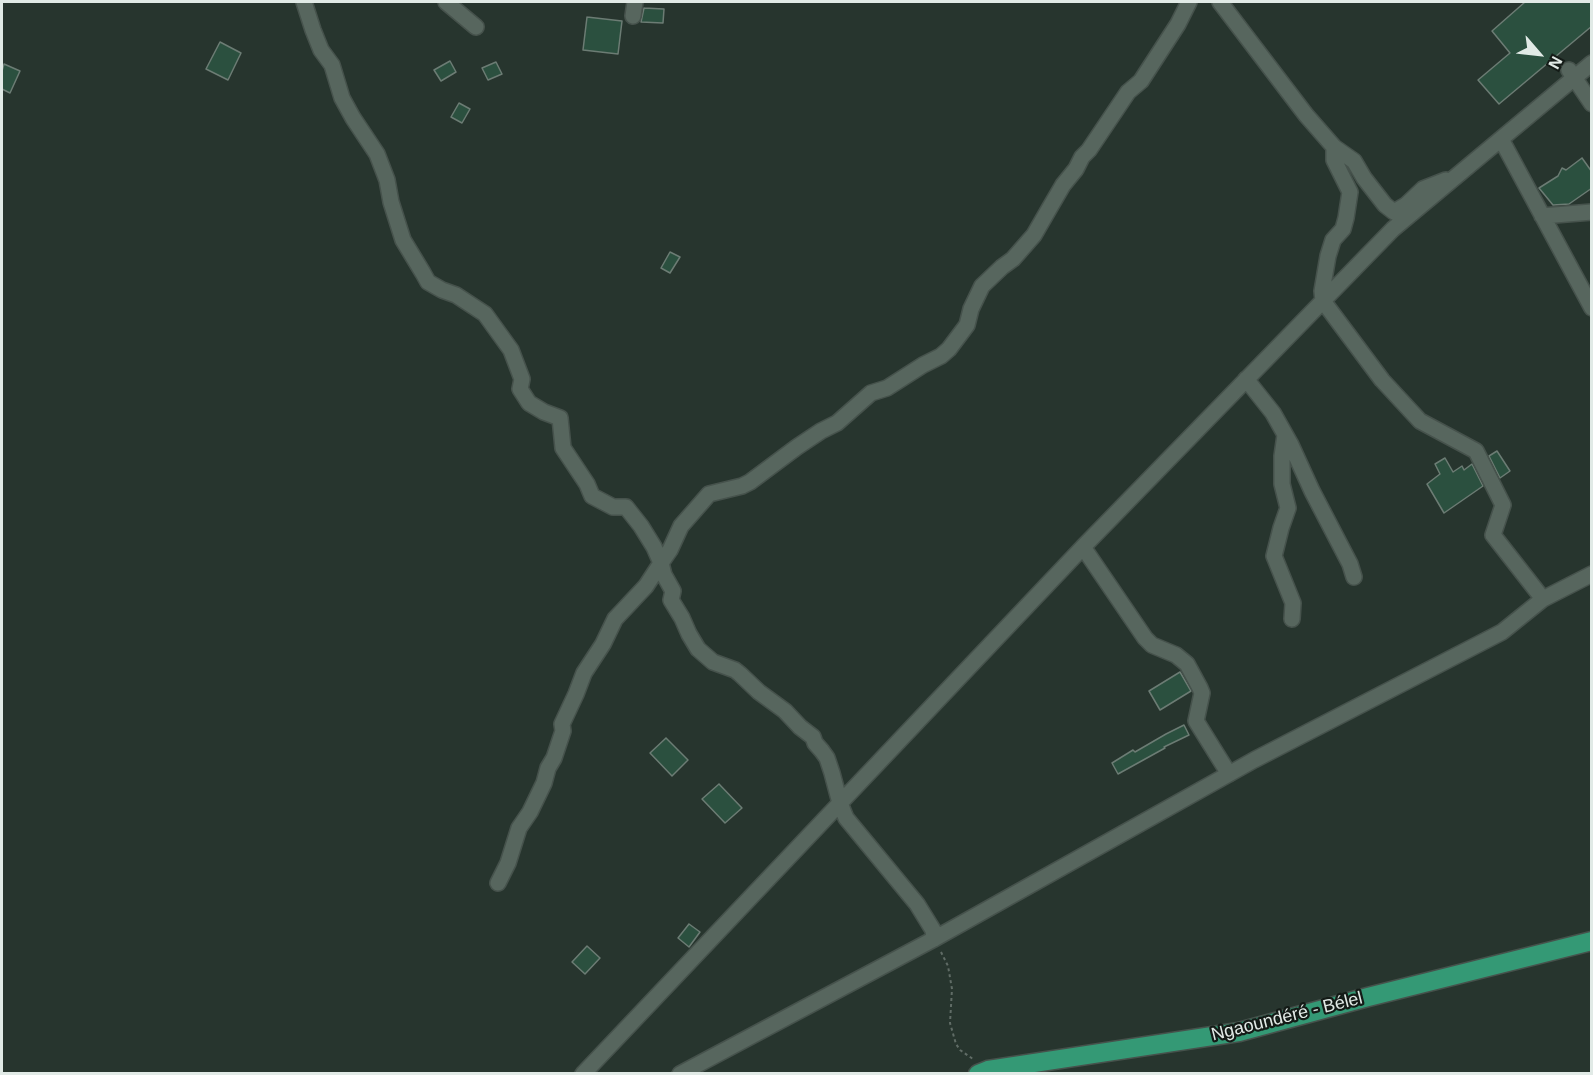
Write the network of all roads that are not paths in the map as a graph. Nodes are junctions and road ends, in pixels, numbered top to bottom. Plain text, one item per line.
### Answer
1 (304, 2) edge
2 (446, 2) edge
3 (1189, 2) edge
4 (1220, 2) edge
5 (476, 27) dead end
6 (1592, 63) edge
7 (1572, 74) junction
8 (1592, 104) edge
9 (1501, 139) junction
10 (1334, 147) junction
11 (1458, 175) junction
12 (1592, 212) edge
13 (1542, 216) junction
14 (1323, 301) junction
15 (1592, 308) edge
16 (1246, 379) junction
17 (1285, 435) junction
18 (1083, 547) junction
19 (661, 563) junction
20 (1592, 574) edge
21 (1354, 576) dead end
22 (1543, 599) junction
23 (1292, 618) dead end
24 (1229, 774) junction
25 (840, 803) junction
26 (498, 883) dead end
27 (934, 939) junction
28 (1592, 941) edge
29 (983, 1072) edge
30 (583, 1074) edge
31 (680, 1074) edge

1 - 19 street
2 - 5 street
3 - 19 street
4 - 10 street
6 - 7 street
7 - 8 street
7 - 9 street
9 - 11 street
9 - 13 street
10 - 11 street
10 - 14 street
11 - 14 street
12 - 13 street
13 - 15 street
14 - 16 street
14 - 22 street
16 - 17 street
16 - 18 street
17 - 21 street
17 - 23 street
18 - 24 street
18 - 25 street
19 - 25 street
19 - 26 street
20 - 22 street
22 - 24 street
24 - 27 street
25 - 27 street
25 - 30 street
27 - 31 street
28 - 29 main road, Ngaoundéré - Bélel

